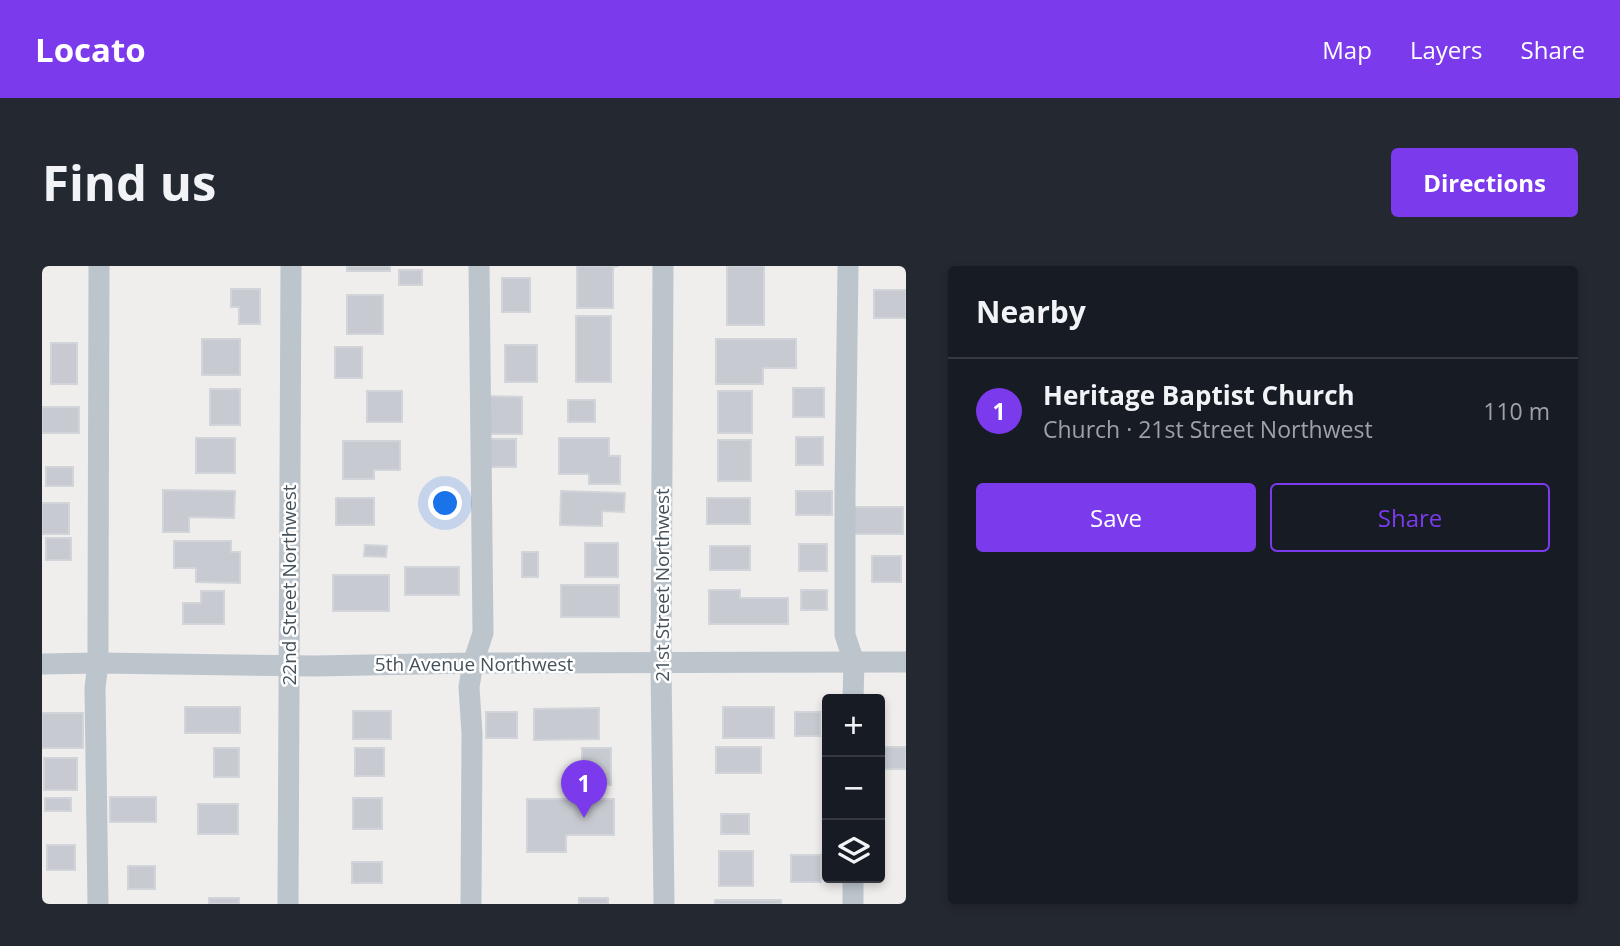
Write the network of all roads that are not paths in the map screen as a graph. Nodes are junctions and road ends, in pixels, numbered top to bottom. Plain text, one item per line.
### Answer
1 (99, 266) edge
2 (291, 266) edge
3 (479, 266) edge
4 (663, 266) edge
5 (848, 266) edge
6 (854, 662) junction
7 (906, 662) edge
8 (98, 663) junction
9 (473, 663) junction
10 (661, 663) junction
11 (42, 664) edge
12 (290, 666) junction
13 (853, 694) edge
14 (853, 883) edge
15 (97, 904) edge
16 (288, 904) edge
17 (471, 904) edge
18 (664, 904) edge
19 (853, 904) edge

1 - 8 street
2 - 12 street, 22nd Street Northwest
3 - 9 street
4 - 10 street, 21st Street Northwest
5 - 6 street
6 - 7 street, 5th Avenue Northwest
6 - 10 street, 5th Avenue Northwest
6 - 13 street
8 - 11 street, 5th Avenue Northwest
8 - 12 street, 5th Avenue Northwest
8 - 15 street
9 - 10 street, 5th Avenue Northwest
9 - 12 street, 5th Avenue Northwest
9 - 17 street
10 - 18 street, 21st Street Northwest
12 - 16 street, 22nd Street Northwest
14 - 19 street

